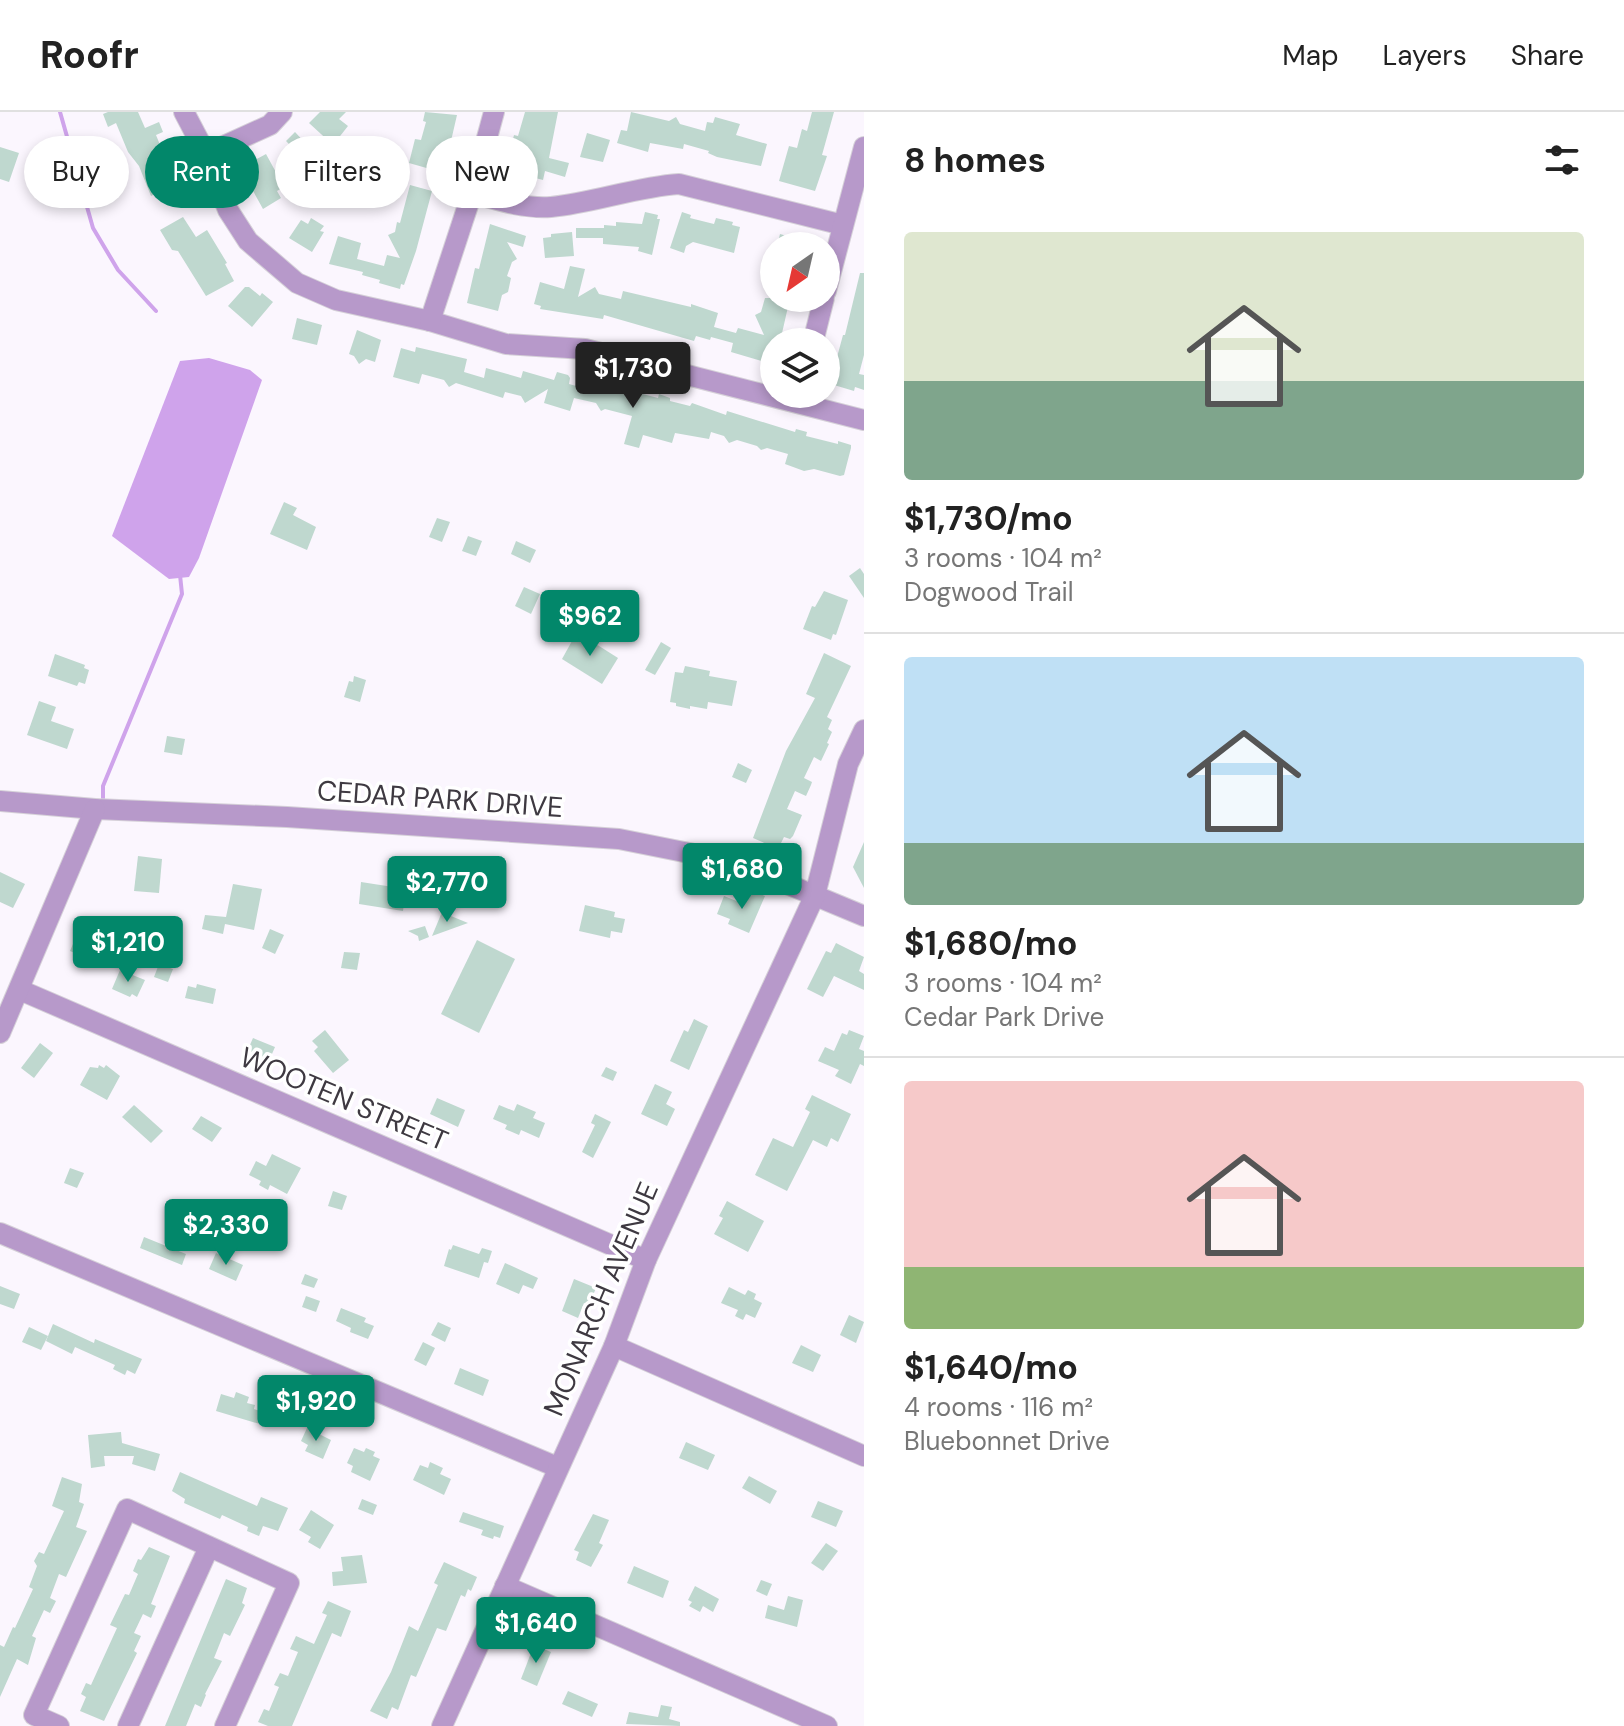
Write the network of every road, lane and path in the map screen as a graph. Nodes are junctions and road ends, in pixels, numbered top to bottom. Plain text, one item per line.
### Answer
1 (184, 112) edge
2 (282, 112) edge
3 (494, 112) edge
4 (197, 136) edge
5 (246, 136) edge
6 (487, 136) edge
7 (864, 147) edge
8 (538, 207) edge
9 (227, 208) edge
10 (467, 208) edge
11 (843, 225) junction
12 (840, 237) edge
13 (430, 321) junction
14 (760, 389) edge
15 (828, 408) edge
16 (864, 420) edge
17 (864, 730) edge
18 (0, 801) edge
19 (95, 809) junction
20 (815, 895) junction
21 (864, 916) edge
22 (20, 990) junction
23 (0, 1033) edge
24 (0, 1233) edge
25 (646, 1260) junction
26 (614, 1346) junction
27 (864, 1456) edge
28 (557, 1467) junction
29 (209, 1547) junction
30 (505, 1586) junction
31 (59, 1726) edge
32 (128, 1726) edge
33 (225, 1726) edge
34 (442, 1726) edge
35 (827, 1726) edge

1 - 4 street
2 - 5 street
3 - 6 street
7 - 11 street
8 - 11 street
9 - 13 street
10 - 13 street
11 - 12 street
13 - 14 street
15 - 16 street
17 - 20 street, MONARCH AVENUE
18 - 19 street, CEDAR PARK DRIVE
19 - 20 street, CEDAR PARK DRIVE
19 - 22 street
20 - 21 street, CEDAR PARK DRIVE
20 - 25 street, MONARCH AVENUE
22 - 23 street
22 - 25 street, WOOTEN STREET
24 - 28 street
25 - 26 street, MONARCH AVENUE
26 - 27 street
26 - 28 street, MONARCH AVENUE
28 - 30 street, MONARCH AVENUE
29 - 31 street
29 - 32 street
29 - 33 street
30 - 34 street, MONARCH AVENUE
30 - 35 street

